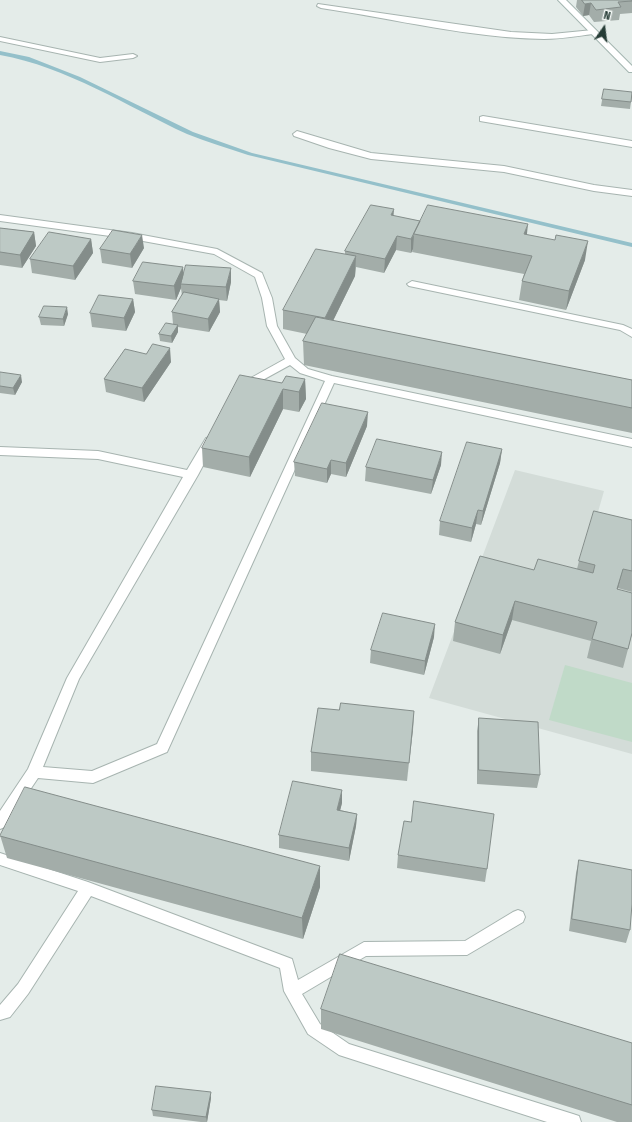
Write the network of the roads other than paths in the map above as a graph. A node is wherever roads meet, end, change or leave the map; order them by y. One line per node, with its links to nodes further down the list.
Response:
1 (562, 0): 3 (street)
2 (321, 6): 3 (street)
3 (592, 32): 6 (street)
4 (0, 39): 5 (street)
5 (133, 56)
6 (632, 70)
7 (483, 119): 9 (street)
8 (297, 134): 10 (street)
9 (632, 144)
10 (632, 193)
11 (0, 218): 14 (street)
12 (412, 284): 13 (street)
13 (632, 334)
14 (292, 360): 15 (street); 16 (street)
15 (331, 379): 18 (street); 21 (street)
16 (237, 393)
17 (216, 429): 20 (street)
18 (632, 443)
19 (0, 451): 20 (street)
20 (192, 475): 21 (street)
21 (34, 772): 22 (street)
22 (0, 823)
23 (0, 859): 24 (street)
24 (88, 888): 26 (street); 27 (street)
25 (518, 917): 26 (street)
26 (292, 991): 28 (street)
27 (0, 1013)
28 (573, 1122)

